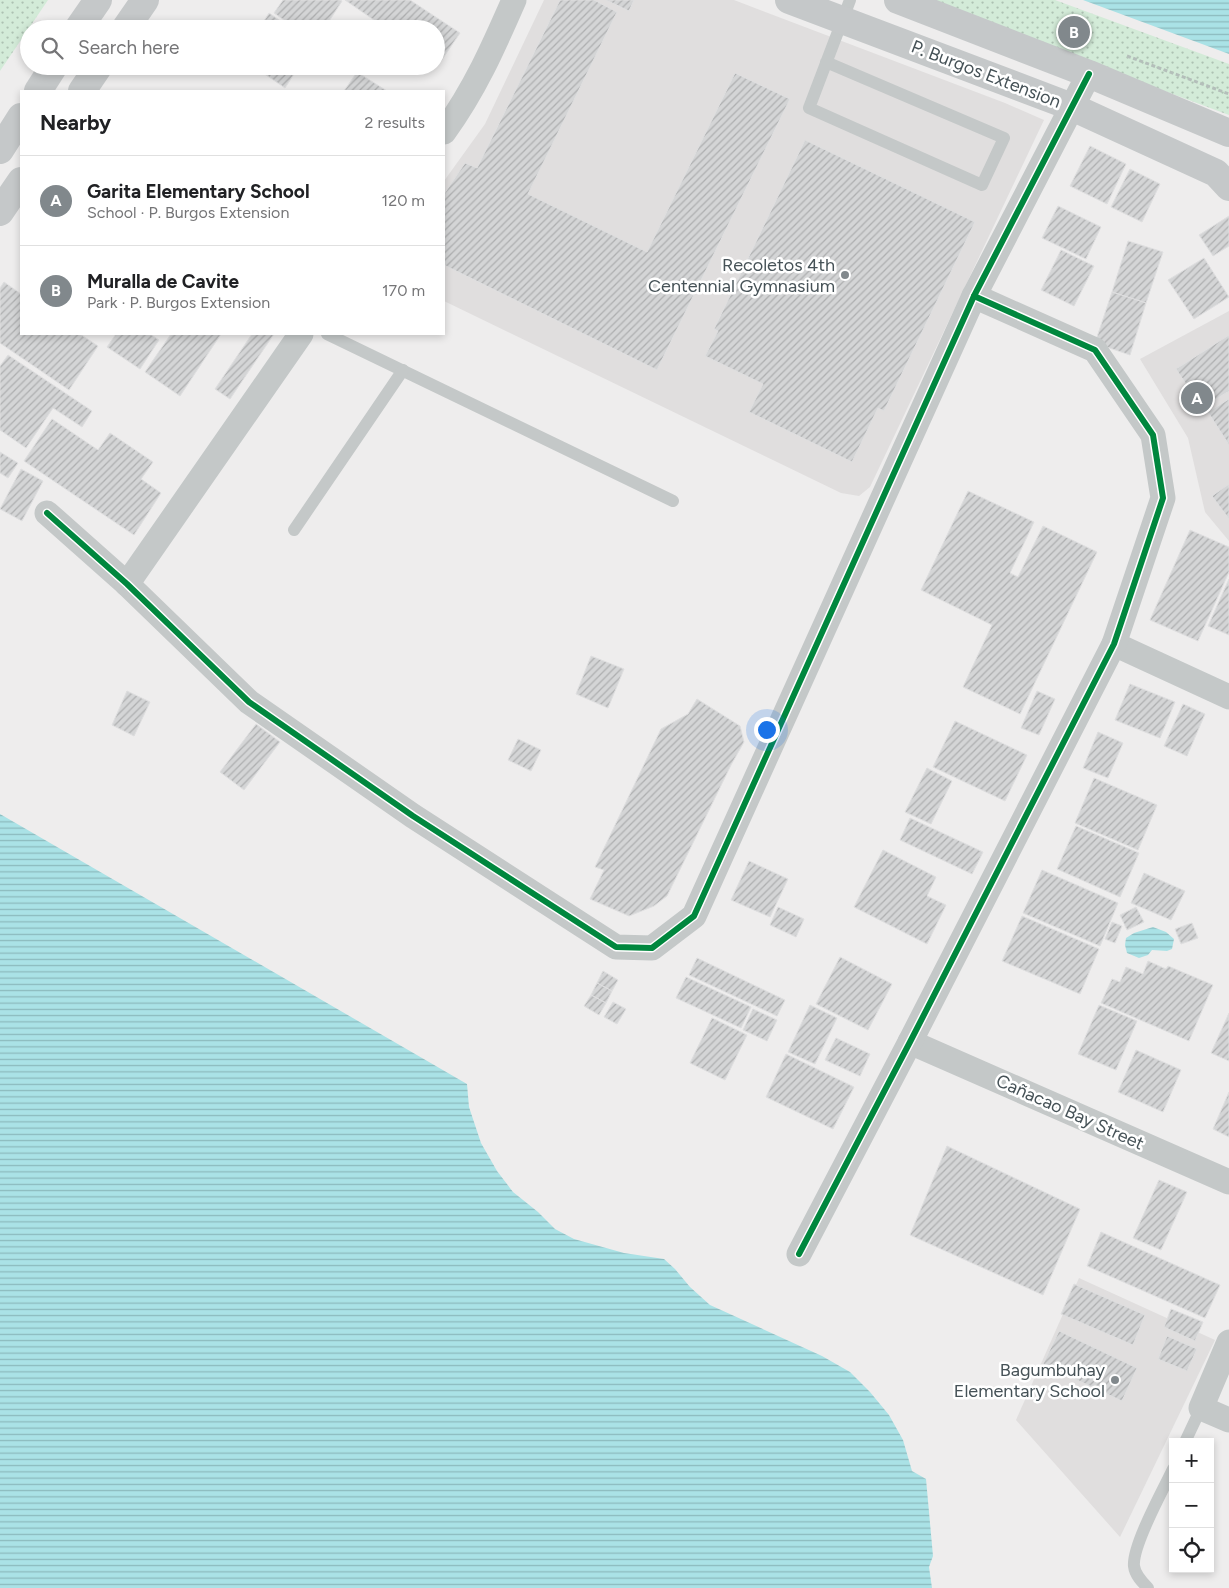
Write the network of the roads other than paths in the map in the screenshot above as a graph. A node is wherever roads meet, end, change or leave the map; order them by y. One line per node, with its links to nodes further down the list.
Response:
1 (98, 0): 7 (main road)
2 (145, 0): 8 (main road)
3 (514, 0): 17 (street)
4 (789, 0): 6 (main road, P. Burgos Extension)
5 (898, 0): 10 (main road, P. Burgos Extension)
6 (846, 10): 9 (lane); 15 (main road, P. Burgos Extension)
7 (84, 20)
8 (131, 20)
9 (826, 62): 9 (lane)
10 (1088, 74): 15 (street); 18 (main road, P. Burgos Extension)
11 (48, 75): 13 (main road)
12 (94, 75): 14 (main road)
13 (39, 90)
14 (83, 90)
15 (1072, 107): 21 (main road, P. Burgos Extension); 23 (street)
16 (20, 119): 19 (main road)
17 (445, 130)
18 (1229, 134)
19 (0, 150)
20 (20, 182): 22 (main road)
21 (1229, 187)
22 (0, 212)
23 (974, 296): 30 (street); 31 (street)
24 (300, 335): 30 (street)
25 (329, 335): 26 (lane)
26 (403, 370): 27 (lane); 29 (lane)
27 (673, 501)
28 (47, 512): 30 (street)
29 (294, 530)
30 (127, 584)
31 (1114, 644): 32 (street); 33 (street)
32 (1229, 697)
33 (910, 1042): 34 (street, Cañacao Bay Street); 35 (street)
34 (1229, 1182)
35 (799, 1254)
36 (1229, 1342): 37 (street)
37 (1201, 1408): 38 (street); 39 (lane)
38 (1229, 1420)
39 (1187, 1438)
40 (1169, 1478): 41 (lane)
41 (1148, 1588)

